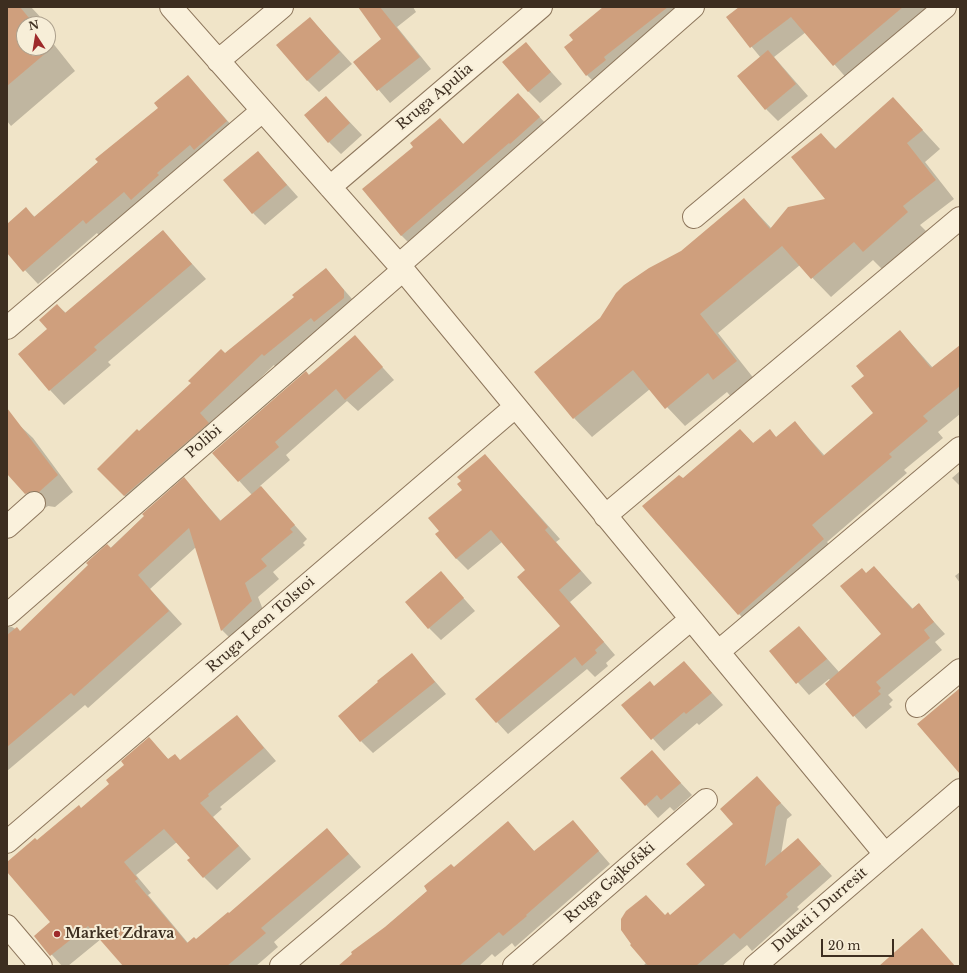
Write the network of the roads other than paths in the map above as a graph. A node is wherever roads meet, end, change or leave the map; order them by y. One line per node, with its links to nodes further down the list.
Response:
1 (171, 7): 6 (street)
2 (282, 7): 6 (street)
3 (541, 7): 8 (street, Rruga Apulia)
4 (693, 7): 11 (street, Polibi)
5 (945, 7): 9 (street)
6 (218, 61): 7 (street)
7 (262, 111): 8 (street); 12 (street)
8 (330, 187): 11 (street)
9 (694, 217)
10 (960, 218): 16 (street)
11 (401, 268): 13 (street); 18 (street, Polibi)
12 (7, 328)
13 (515, 407): 16 (street); 25 (street, Rruga Leon Tolstoi)
14 (960, 448): 20 (street)
15 (34, 503): 17 (street)
16 (605, 516): 19 (street)
17 (7, 527)
18 (7, 615)
19 (691, 619): 20 (street); 29 (street)
20 (718, 652): 26 (street)
21 (960, 670): 22 (street)
22 (917, 706)
23 (960, 790): 26 (street, Dukati i Durresit)
24 (706, 800): 30 (street, Rruga Gajkofski)
25 (7, 842)
26 (885, 854): 31 (street, Dukati i Durresit)
27 (7, 926): 28 (street)
28 (41, 966)
29 (281, 966)
30 (514, 966)
31 (754, 966)

